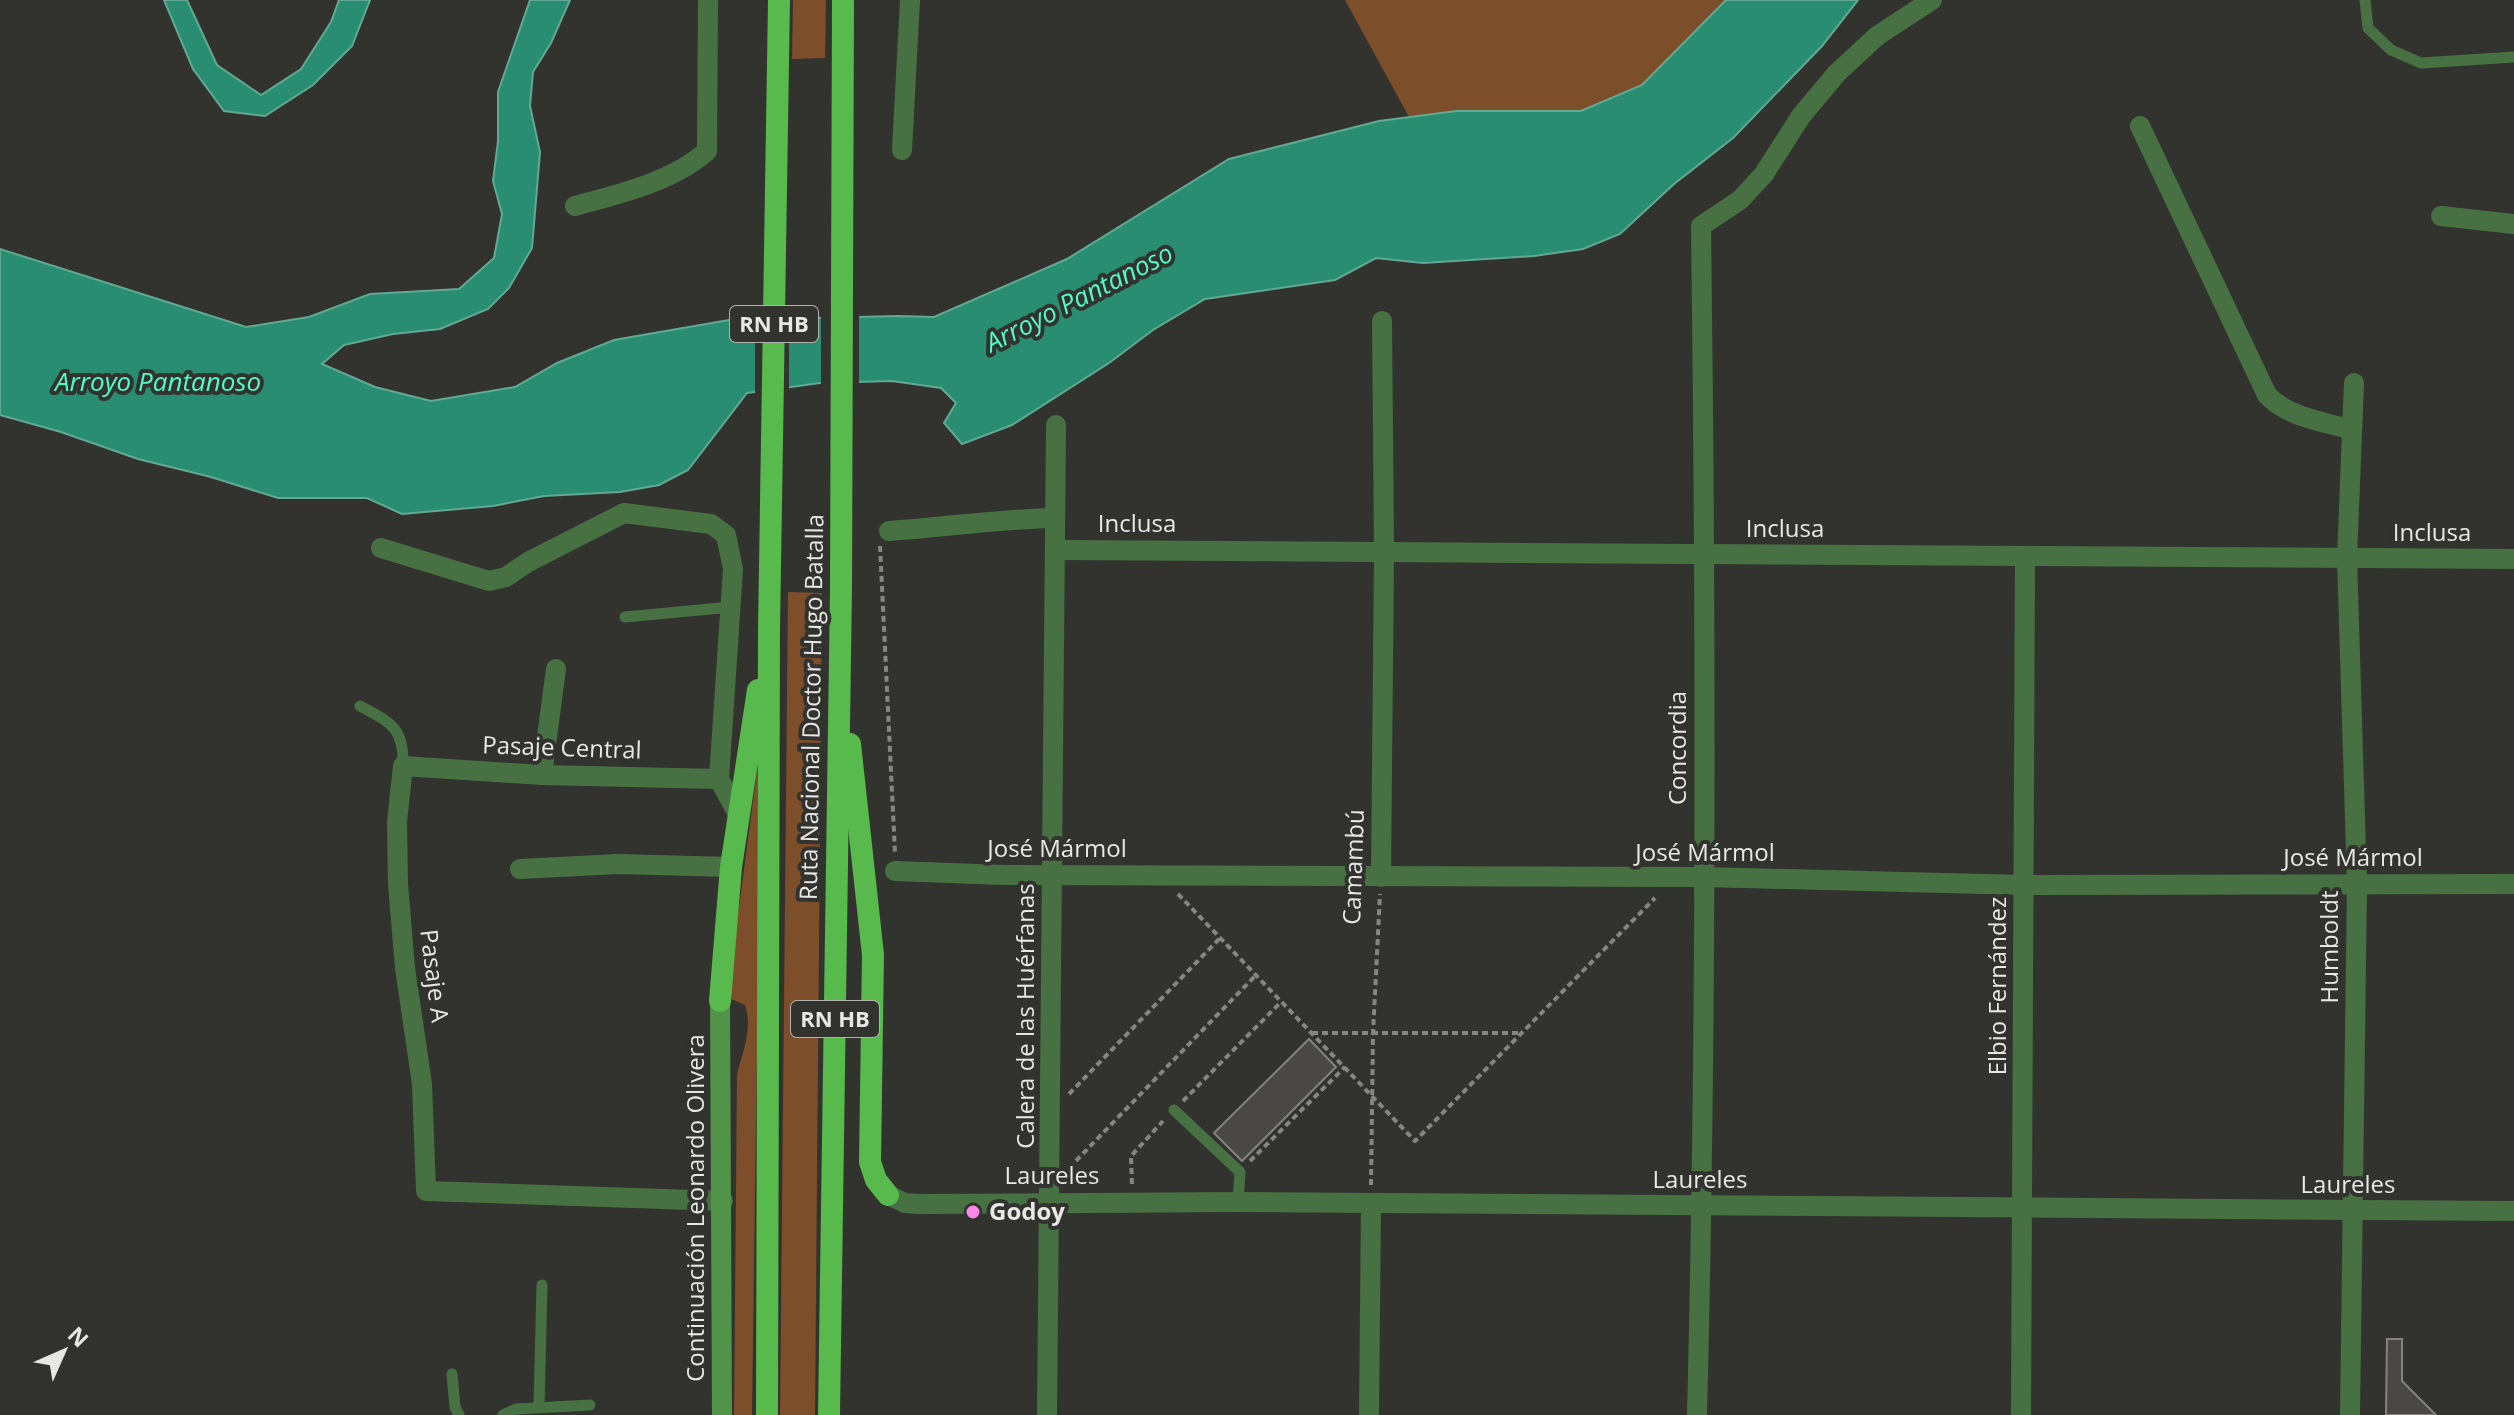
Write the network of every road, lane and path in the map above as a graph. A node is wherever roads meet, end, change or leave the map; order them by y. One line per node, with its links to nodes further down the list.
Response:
1 (708, 0): 10 (street)
2 (779, 0): 29 (highway, Ruta Nacional Doctor Hugo Batalla / RN HB)
3 (843, 0): 28 (highway, Ruta Nacional Doctor Hugo Batalla / RN HB)
4 (910, 0): 9 (street)
5 (1932, 0): 22 (street, Concordia)
6 (2365, 0): 7 (lane)
7 (2514, 57)
8 (2140, 126): 16 (street)
9 (902, 150)
10 (575, 206)
11 (2441, 216): 12 (street)
12 (2514, 224)
13 (1382, 321): 21 (street, Camambú)
14 (2354, 383): 16 (street, Humboldt)
15 (1056, 425): 17 (street, Calera de las Huérfanas)
16 (2352, 430): 24 (street, Humboldt)
17 (1055, 518): 18 (street); 20 (street, Calera de las Huérfanas)
18 (889, 531): 38 (path)
19 (381, 548): 26 (street)
20 (1055, 550): 21 (street, Inclusa); 39 (street, Calera de las Huérfanas)
21 (1384, 552): 22 (street, Inclusa); 41 (street, Camambú)
22 (1705, 554): 23 (street, Inclusa); 42 (street, Concordia)
23 (2025, 556): 24 (street, Inclusa); 46 (street, Elbio Fernández)
24 (2347, 558): 25 (street, Inclusa); 44 (street, Humboldt)
25 (2514, 559)
26 (731, 607): 27 (lane); 34 (street)
27 (625, 617)
28 (840, 623): 60 (highway); 77 (highway, Ruta Nacional Doctor Hugo Batalla / RN HB)
29 (769, 629): 35 (highway); 76 (highway, Ruta Nacional Doctor Hugo Batalla / RN HB)
30 (556, 669): 33 (street)
31 (360, 706): 32 (lane)
32 (403, 766): 33 (street, Pasaje Central); 61 (street, Pasaje A)
33 (542, 775): 34 (street, Pasaje Central)
34 (719, 779): 35 (street)
35 (739, 816): 36 (highway)
36 (731, 867): 37 (street); 49 (highway)
37 (520, 869)
38 (895, 871): 39 (street, José Mármol)
39 (1053, 875): 40 (street, José Mármol); 57 (street, Calera de las Huérfanas)
40 (1159, 875): 41 (street, José Mármol); 47 (path)
41 (1381, 877): 43 (street, José Mármol); 52 (path, Camambú)
42 (1704, 877): 43 (street, José Mármol); 46 (street, José Mármol); 65 (street, Concordia)
43 (1674, 878): 53 (path)
44 (2357, 884): 45 (street, José Mármol); 46 (street, José Mármol); 67 (street, Humboldt)
45 (2514, 884)
46 (2024, 885): 66 (street, Elbio Fernández)
47 (1220, 938): 48 (path); 57 (path)
48 (1256, 975): 50 (path); 59 (path)
49 (720, 1001): 61 (main road, Continuación Leonardo Olivera)
50 (1281, 1002): 51 (path); 56 (path)
51 (1312, 1033): 52 (path); 54 (path)
52 (1373, 1033): 53 (path); 55 (path, Camambú)
53 (1523, 1033): 55 (path)
54 (1345, 1067): 55 (path); 58 (path)
55 (1371, 1096): 64 (path, Camambú)
56 (1174, 1110): 58 (lane); 62 (path)
57 (1051, 1112): 59 (street, Calera de las Huérfanas)
58 (1240, 1172): 63 (lane)
59 (1050, 1194): 60 (street, Laureles); 62 (street, Laureles); 78 (street, Calera de las Huérfanas)
60 (888, 1195)
61 (723, 1201): 75 (main road, Continuación Leonardo Olivera)
62 (1133, 1202): 63 (street, Laureles)
63 (1238, 1202): 64 (street, Laureles)
64 (1371, 1204): 65 (street, Laureles); 79 (street)
65 (1702, 1206): 66 (street, Laureles); 80 (street, Concordia)
66 (2024, 1209): 67 (street, Laureles); 81 (street, Elbio Fernández)
67 (2355, 1211): 68 (street, Laureles); 82 (street, Humboldt)
68 (2514, 1211)
69 (542, 1285): 72 (lane)
70 (452, 1374): 73 (lane)
71 (590, 1405): 72 (lane)
72 (539, 1407): 74 (lane)
73 (459, 1415)
74 (503, 1415)
75 (722, 1415)
76 (767, 1415)
77 (829, 1415)
78 (1047, 1415)
79 (1369, 1415)
80 (1697, 1415)
81 (2021, 1415)
82 (2350, 1415)

